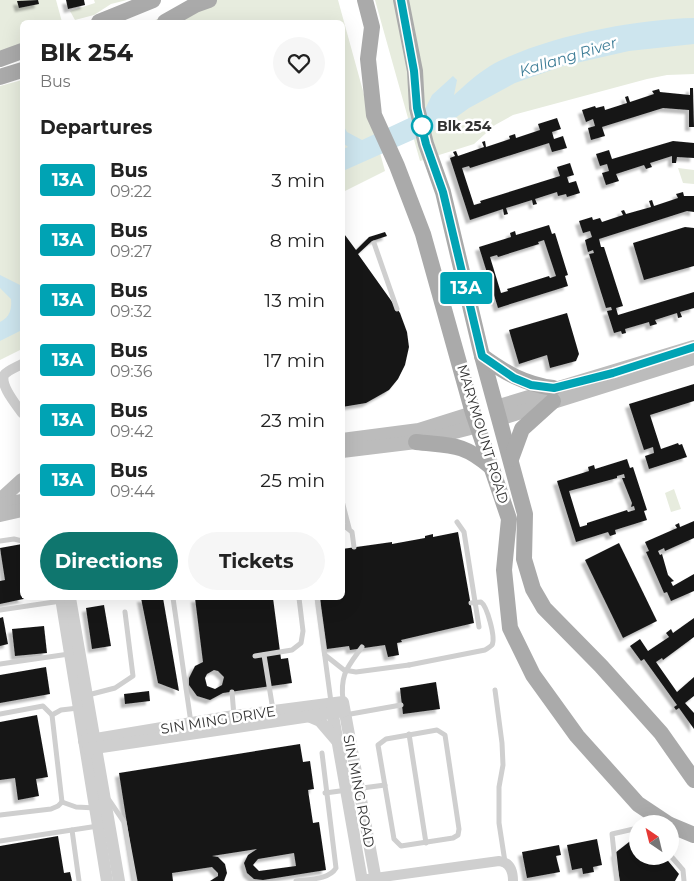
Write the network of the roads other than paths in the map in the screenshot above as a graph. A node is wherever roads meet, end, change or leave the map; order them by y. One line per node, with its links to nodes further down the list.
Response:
1 (153, 0): 6 (main road)
2 (209, 0): 7 (main road)
3 (357, 0): 8 (main road)
4 (365, 0): 8 (main road, MARYMOUNT ROAD)
5 (401, 0): 16 (main road, MARYMOUNT ROAD)
6 (104, 20)
7 (169, 20)
8 (372, 27): 22 (main road, MARYMOUNT ROAD)
9 (20, 52): 10 (main road)
10 (0, 58)
11 (20, 71): 12 (main road)
12 (0, 77)
13 (374, 243): 14 (lane)
14 (397, 309)
15 (694, 347): 19 (main road)
16 (482, 356): 19 (main road); 21 (main road, MARYMOUNT ROAD)
17 (694, 358): 19 (main road)
18 (20, 365): 20 (street)
19 (553, 394): 21 (main road); 26 (main road)
20 (20, 410)
21 (498, 413): 22 (main road); 26 (main road, MARYMOUNT ROAD)
22 (476, 419): 23 (main road); 24 (main road); 27 (main road, MARYMOUNT ROAD)
23 (345, 440)
24 (416, 442): 25 (main road); 27 (main road)
25 (345, 451)
26 (511, 459): 74 (main road, MARYMOUNT ROAD)
27 (491, 467): 82 (main road, MARYMOUNT ROAD)
28 (20, 482): 29 (main road)
29 (0, 500)
30 (20, 501): 32 (main road)
31 (20, 510): 32 (main road)
32 (0, 512): 34 (main road)
33 (345, 513): 37 (lane)
34 (20, 517)
35 (457, 522): 51 (lane)
36 (345, 526): 37 (lane)
37 (349, 528): 40 (lane)
38 (20, 540): 39 (lane)
39 (0, 541)
40 (354, 547)
41 (37, 600): 48 (lane)
42 (61, 600): 48 (lane)
43 (66, 600): 53 (street)
44 (173, 600): 69 (lane)
45 (299, 600): 54 (lane)
46 (316, 600): 55 (lane)
47 (471, 603): 58 (lane, bridge)
48 (38, 605): 49 (lane)
49 (0, 610)
50 (125, 612): 61 (lane)
51 (479, 627)
52 (362, 648): 58 (lane)
53 (74, 653): 57 (lane); 61 (street)
54 (264, 655): 56 (lane); 66 (lane)
55 (325, 655): 58 (lane); 63 (lane)
56 (255, 656)
57 (0, 664)
58 (344, 670): 63 (lane)
59 (495, 690): 90 (lane)
60 (232, 692): 68 (lane)
61 (82, 702): 65 (lane); 72 (street)
62 (401, 705): 63 (lane)
63 (339, 708): 66 (street, SIN MING DRIVE); 67 (street, SIN MING DRIVE); 71 (street, SIN MING ROAD); 76 (street, SIN MING ROAD)
64 (0, 714): 65 (lane)
65 (52, 715): 79 (lane)
66 (274, 715): 67 (street, SIN MING DRIVE); 68 (street, SIN MING DRIVE)
67 (306, 715): 71 (street)
68 (235, 721): 69 (street, SIN MING DRIVE)
69 (192, 729): 72 (street, SIN MING DRIVE)
70 (409, 734): 75 (lane); 89 (lane); 89 (lane)
71 (339, 744): 76 (street, SIN MING ROAD)
72 (89, 745): 77 (street); 80 (street)
73 (322, 753): 78 (lane)
74 (694, 780)
75 (385, 785): 76 (lane); 89 (lane)
76 (353, 790): 78 (lane); 92 (street, SIN MING ROAD); 93 (street, SIN MING ROAD)
77 (103, 792): 80 (street); 97 (lane)
78 (325, 793): 98 (lane)
79 (62, 802): 80 (lane); 81 (lane)
80 (101, 807): 83 (street)
81 (0, 815)
82 (655, 815)
83 (104, 825): 85 (lane); 95 (street); 96 (street)
84 (679, 829): 87 (main road, MARYMOUNT ROAD)
85 (72, 830): 88 (lane); 94 (lane)
86 (629, 830): 100 (lane)
87 (694, 836)
88 (0, 841)
89 (426, 843)
90 (505, 862): 92 (street); 99 (street)
91 (679, 865): 101 (lane)
92 (376, 879): 93 (street)
93 (362, 880)
94 (79, 881)
95 (108, 881)
96 (119, 881)
97 (135, 881)
98 (296, 881)
99 (513, 881)
100 (617, 881)
101 (684, 881)

